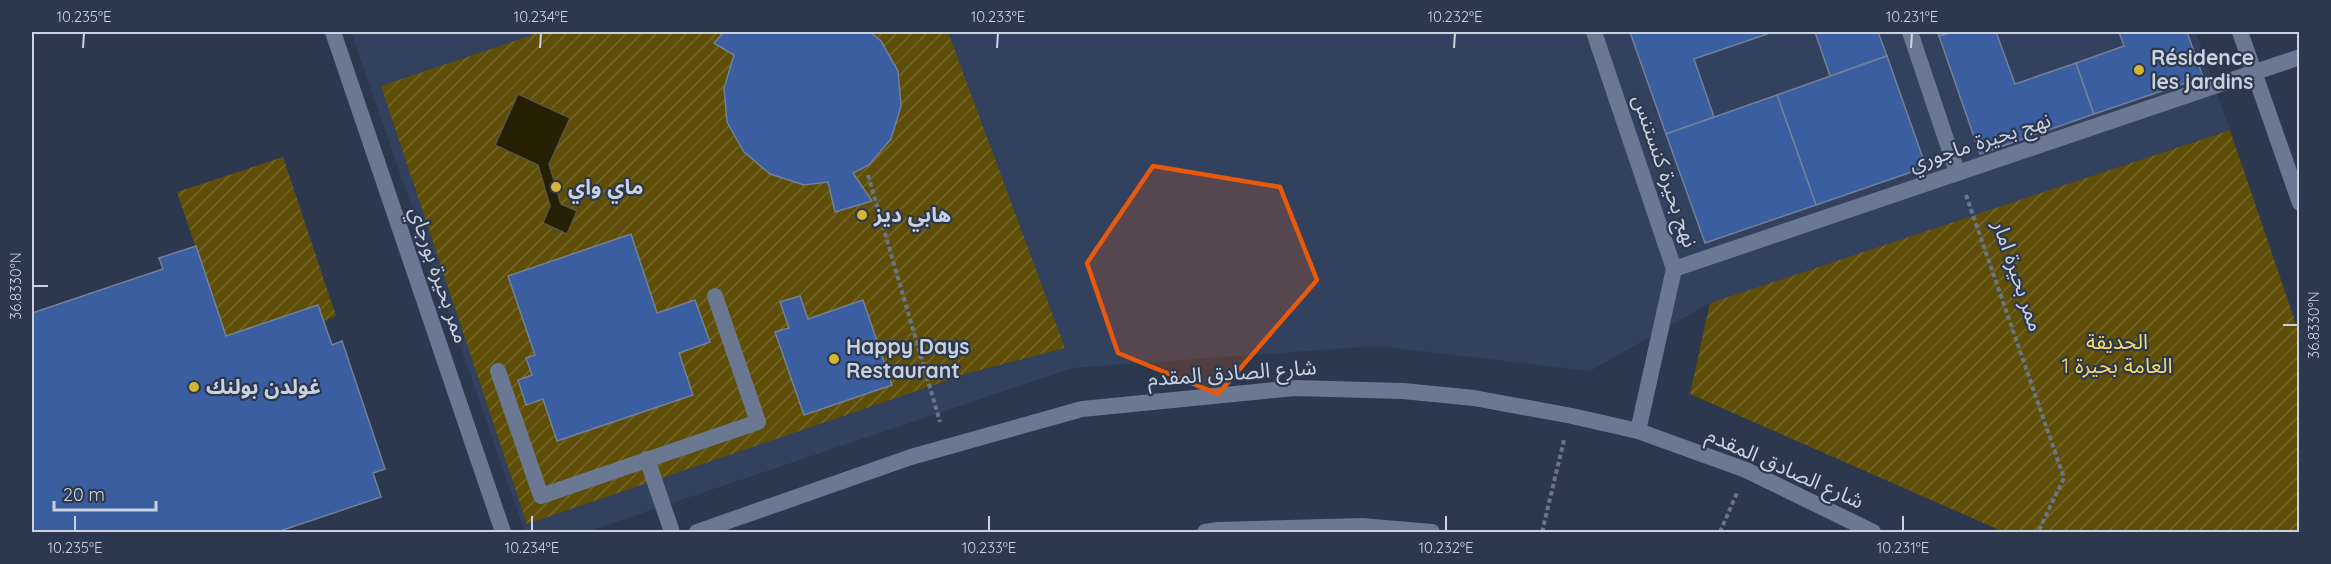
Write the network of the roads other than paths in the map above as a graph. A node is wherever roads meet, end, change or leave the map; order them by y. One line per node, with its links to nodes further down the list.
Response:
1 (333, 32): 14 (street, ممر بحيرة بورجاي)
2 (1594, 32): 9 (street, نهج بحيرة كنستنس)
3 (1910, 32): 7 (street)
4 (2240, 32): 6 (street)
5 (2300, 57): 6 (street, نهج بحيرة ماجوري)
6 (2254, 72): 7 (street, نهج بحيرة ماجوري); 8 (street)
7 (1957, 172): 9 (street, نهج بحيرة ماجوري)
8 (2300, 203)
9 (1674, 269): 12 (street, نهج بحيرة كنستنس)
10 (715, 296): 13 (street)
11 (498, 371): 13 (street)
12 (1638, 431): 16 (street, شارع الصادق المقدم); 19 (street, شارع الصادق المقدم)
13 (647, 459): 15 (street)
14 (503, 532)
15 (672, 532)
16 (697, 532)
17 (1205, 532): 18 (street)
18 (1432, 532)
19 (1873, 532)

